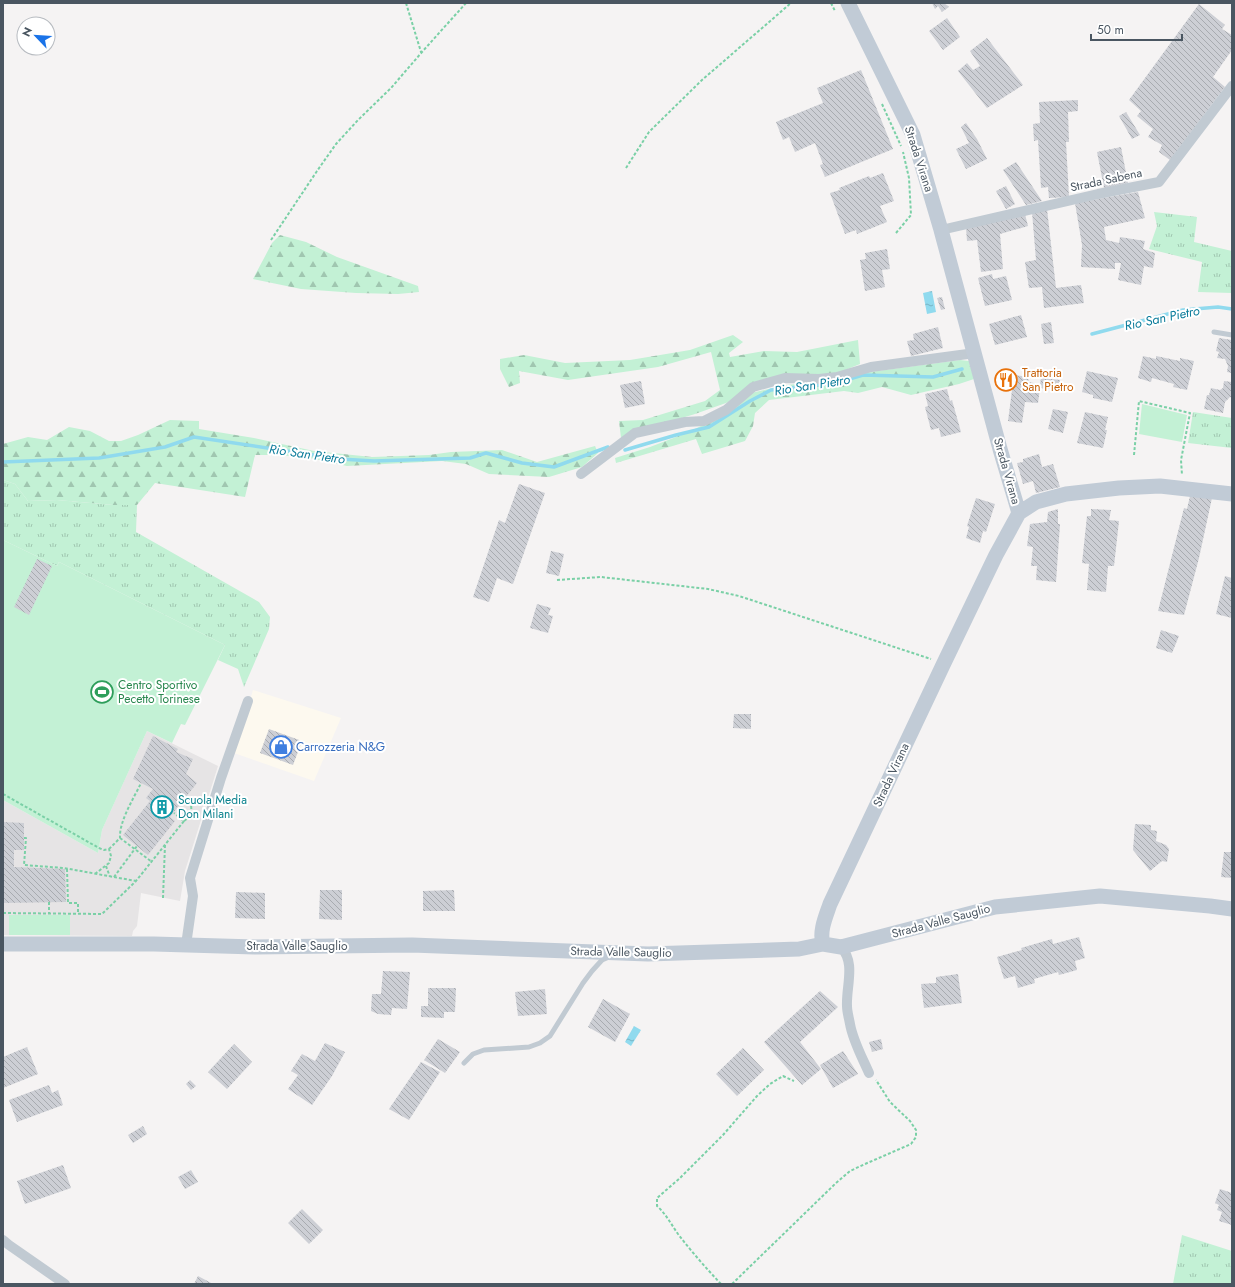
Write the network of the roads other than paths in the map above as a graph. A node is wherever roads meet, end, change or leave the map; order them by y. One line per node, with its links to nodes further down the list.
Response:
1 (848, 3): 3 (street, Strada Virana)
2 (1232, 86): 3 (street, Strada Sabena)
3 (941, 230): 6 (street, Strada Virana)
4 (1214, 332): 5 (lane)
5 (1232, 335)
6 (975, 353): 7 (street); 9 (street, Strada Virana)
7 (581, 474)
8 (1232, 494): 9 (street)
9 (1019, 513): 13 (street, Strada Virana)
10 (248, 701): 14 (street)
11 (1232, 909): 15 (street, Strada Valle Sauglio)
12 (3, 944): 14 (street, Strada Valle Sauglio)
13 (823, 944): 15 (street, Strada Valle Sauglio); 16 (street, Strada Valle Sauglio)
14 (186, 945): 16 (street, Strada Valle Sauglio)
15 (841, 947): 18 (street)
16 (617, 953): 17 (lane)
17 (464, 1063)
18 (869, 1073)
19 (3, 1240): 20 (street)
20 (65, 1284)

